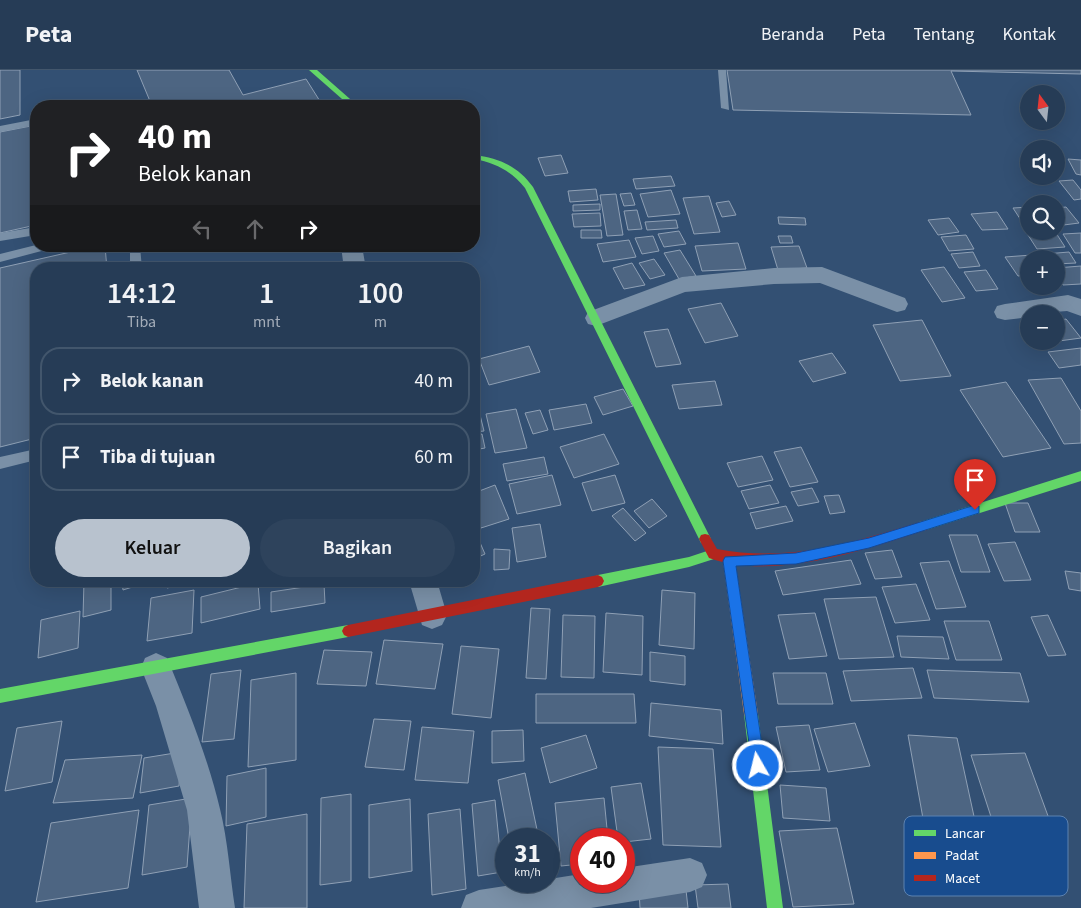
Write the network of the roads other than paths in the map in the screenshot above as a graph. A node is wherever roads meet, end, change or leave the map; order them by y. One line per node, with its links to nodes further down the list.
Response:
1 (313, 70): 3 (street)
2 (722, 70): 4 (lane)
3 (347, 100)
4 (726, 108)
5 (30, 123): 6 (lane)
6 (0, 129)
7 (480, 158): 15 (street)
8 (30, 232): 9 (lane)
9 (0, 237)
10 (30, 250): 11 (lane)
11 (0, 258)
12 (898, 304): 15 (street)
13 (1081, 308): 14 (street)
14 (1005, 312)
15 (596, 318): 19 (street)
16 (30, 456): 17 (lane)
17 (0, 464)
18 (1081, 476): 20 (street)
19 (713, 554): 20 (street); 22 (street)
20 (729, 561): 28 (street)
21 (425, 587): 22 (street)
22 (432, 615): 23 (street)
23 (156, 668): 24 (street); 26 (street)
24 (0, 696)
25 (690, 876): 27 (street)
26 (217, 908)
27 (479, 908)
28 (775, 908)

